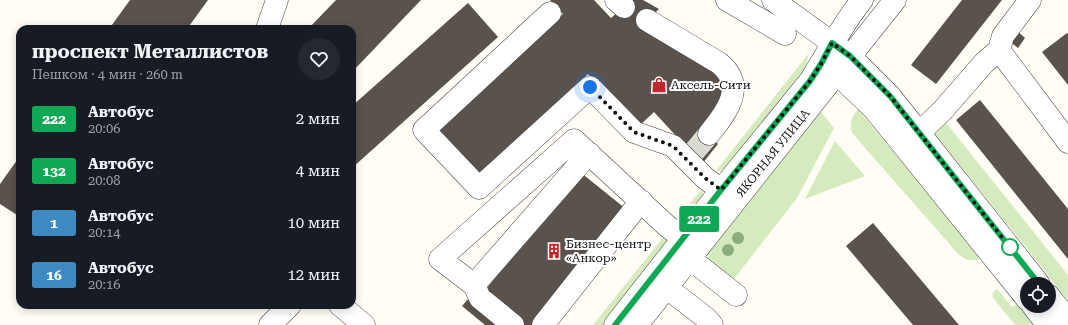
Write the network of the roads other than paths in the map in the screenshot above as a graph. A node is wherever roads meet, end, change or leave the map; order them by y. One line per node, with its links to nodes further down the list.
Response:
1 (277, 0): 9 (street)
2 (726, 0): 10 (street)
3 (862, 0): 11 (street, ЯКОРНАЯ УЛИЦА)
4 (895, 0): 13 (street, ЯКОРНАЯ УЛИЦА)
5 (1030, 0): 12 (street)
6 (780, 2): 11 (street)
7 (550, 13): 19 (street)
8 (647, 20): 16 (street)
9 (268, 25)
10 (785, 34)
11 (832, 43): 13 (street); 14 (street); 19 (street, ЯКОРНАЯ УЛИЦА)
12 (999, 50): 15 (street); 17 (street)
13 (850, 56): 14 (street, ЯКОРНАЯ УЛИЦА); 15 (street)
14 (837, 74): 21 (street, ЯКОРНАЯ УЛИЦА); 25 (street)
15 (919, 133): 22 (street)
16 (709, 134)
17 (1068, 142)
18 (589, 153): 20 (street); 24 (street); 24 (street)
19 (721, 190): 21 (street, ЯКОРНАЯ УЛИЦА)
20 (641, 201): 21 (street); 35 (street)
21 (687, 248): 23 (street, ЯКОРНАЯ УЛИЦА); 26 (street)
22 (1033, 277)
23 (659, 283): 36 (street, ЯКОРНАЯ УЛИЦА); 37 (street, ЯКОРНАЯ УЛИЦА); 38 (street)
24 (474, 286): 34 (street)
25 (1020, 290)
26 (736, 295)
27 (1056, 305): 31 (street)
28 (286, 309): 32 (street)
29 (345, 309): 33 (street)
30 (1039, 313): 39 (street)
31 (1068, 320)
32 (270, 325)
33 (364, 325)
34 (514, 325)
35 (543, 325)
36 (615, 325)
37 (637, 325)
38 (712, 325)
39 (1048, 325)

